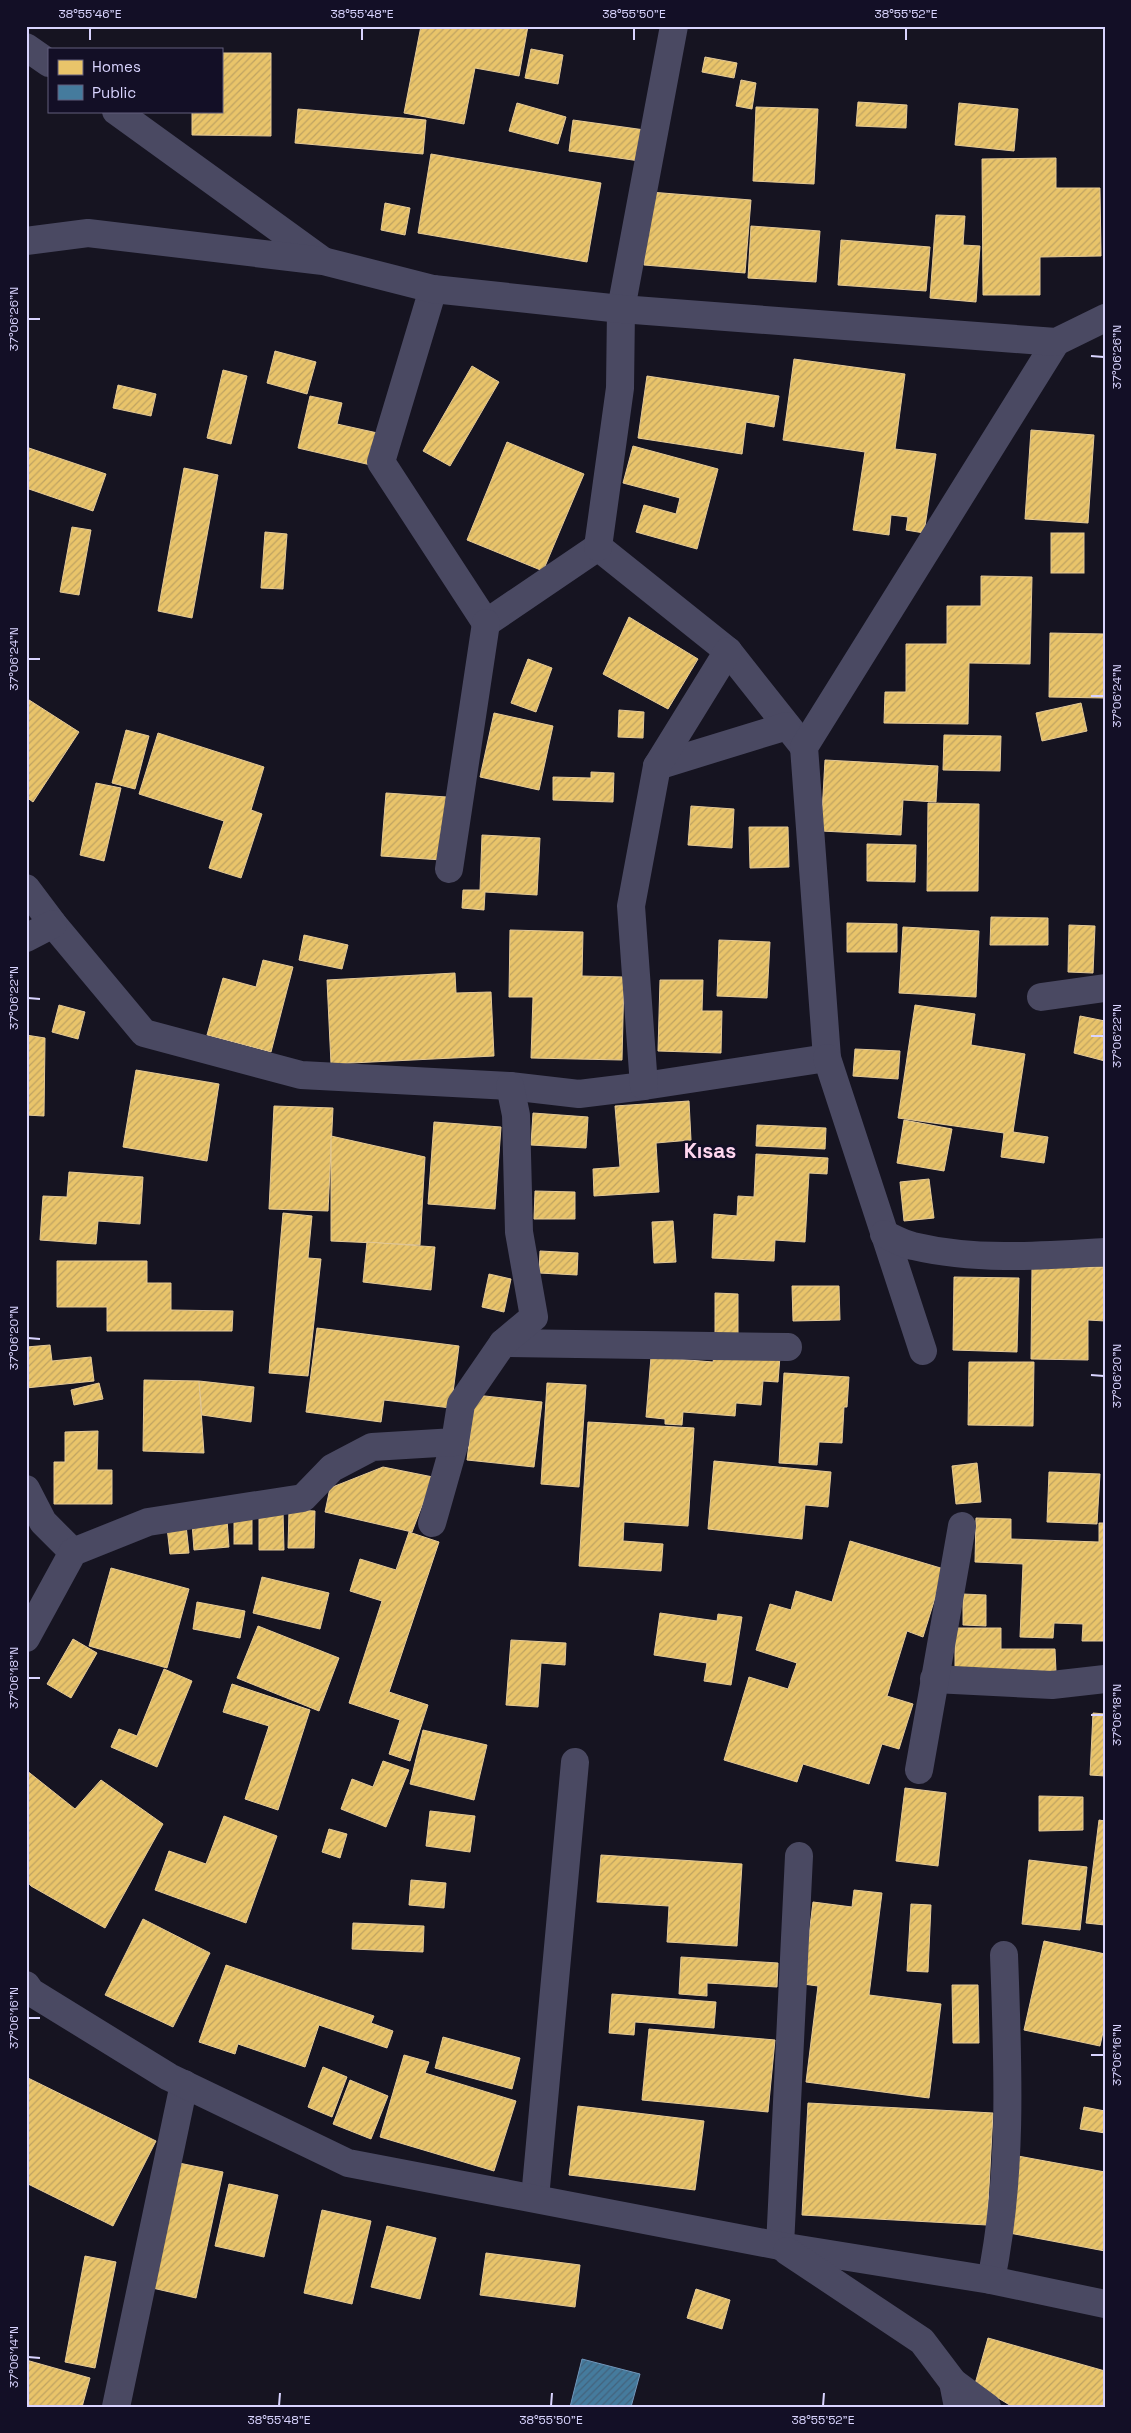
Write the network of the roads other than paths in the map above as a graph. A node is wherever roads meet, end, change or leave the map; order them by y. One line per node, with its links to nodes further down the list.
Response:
1 (674, 26): 8 (street)
2 (26, 47): 3 (street)
3 (48, 62)
4 (117, 112): 6 (street)
5 (26, 241): 6 (street)
6 (323, 261): 7 (street)
7 (433, 289): 8 (street); 12 (street)
8 (621, 309): 10 (street); 11 (street)
9 (1105, 318): 10 (street)
10 (1056, 342): 15 (street)
11 (598, 547): 12 (street); 13 (street)
12 (486, 623): 17 (street)
13 (728, 651): 14 (street); 16 (street)
14 (787, 726): 15 (street); 16 (street)
15 (804, 747): 23 (street)
16 (657, 766): 25 (street)
17 (449, 869)
18 (26, 888): 19 (street)
19 (53, 924): 20 (street); 24 (street)
20 (26, 938)
21 (1105, 988): 22 (street)
22 (1041, 997)
23 (827, 1058): 25 (street); 26 (street)
24 (510, 1086): 25 (street); 28 (street)
25 (644, 1086)
26 (884, 1234): 27 (street); 30 (street)
27 (1105, 1252)
28 (503, 1343): 29 (street); 31 (street)
29 (788, 1347)
30 (923, 1351)
31 (455, 1442): 33 (street); 35 (street)
32 (26, 1489): 35 (street)
33 (432, 1523)
34 (962, 1526): 37 (street)
35 (73, 1552): 36 (street)
36 (26, 1638)
37 (934, 1679): 38 (street); 40 (street)
38 (1105, 1679)
39 (575, 1762): 45 (street)
40 (919, 1770)
41 (799, 1856): 46 (street)
42 (1004, 1955): 47 (street)
43 (26, 1985): 44 (street)
44 (184, 2084): 45 (street); 50 (street)
45 (535, 2198): 46 (street)
46 (780, 2246): 47 (street); 49 (street)
47 (991, 2280): 48 (street)
48 (1105, 2304)
49 (956, 2394): 51 (street)
50 (116, 2407)
51 (988, 2407)

